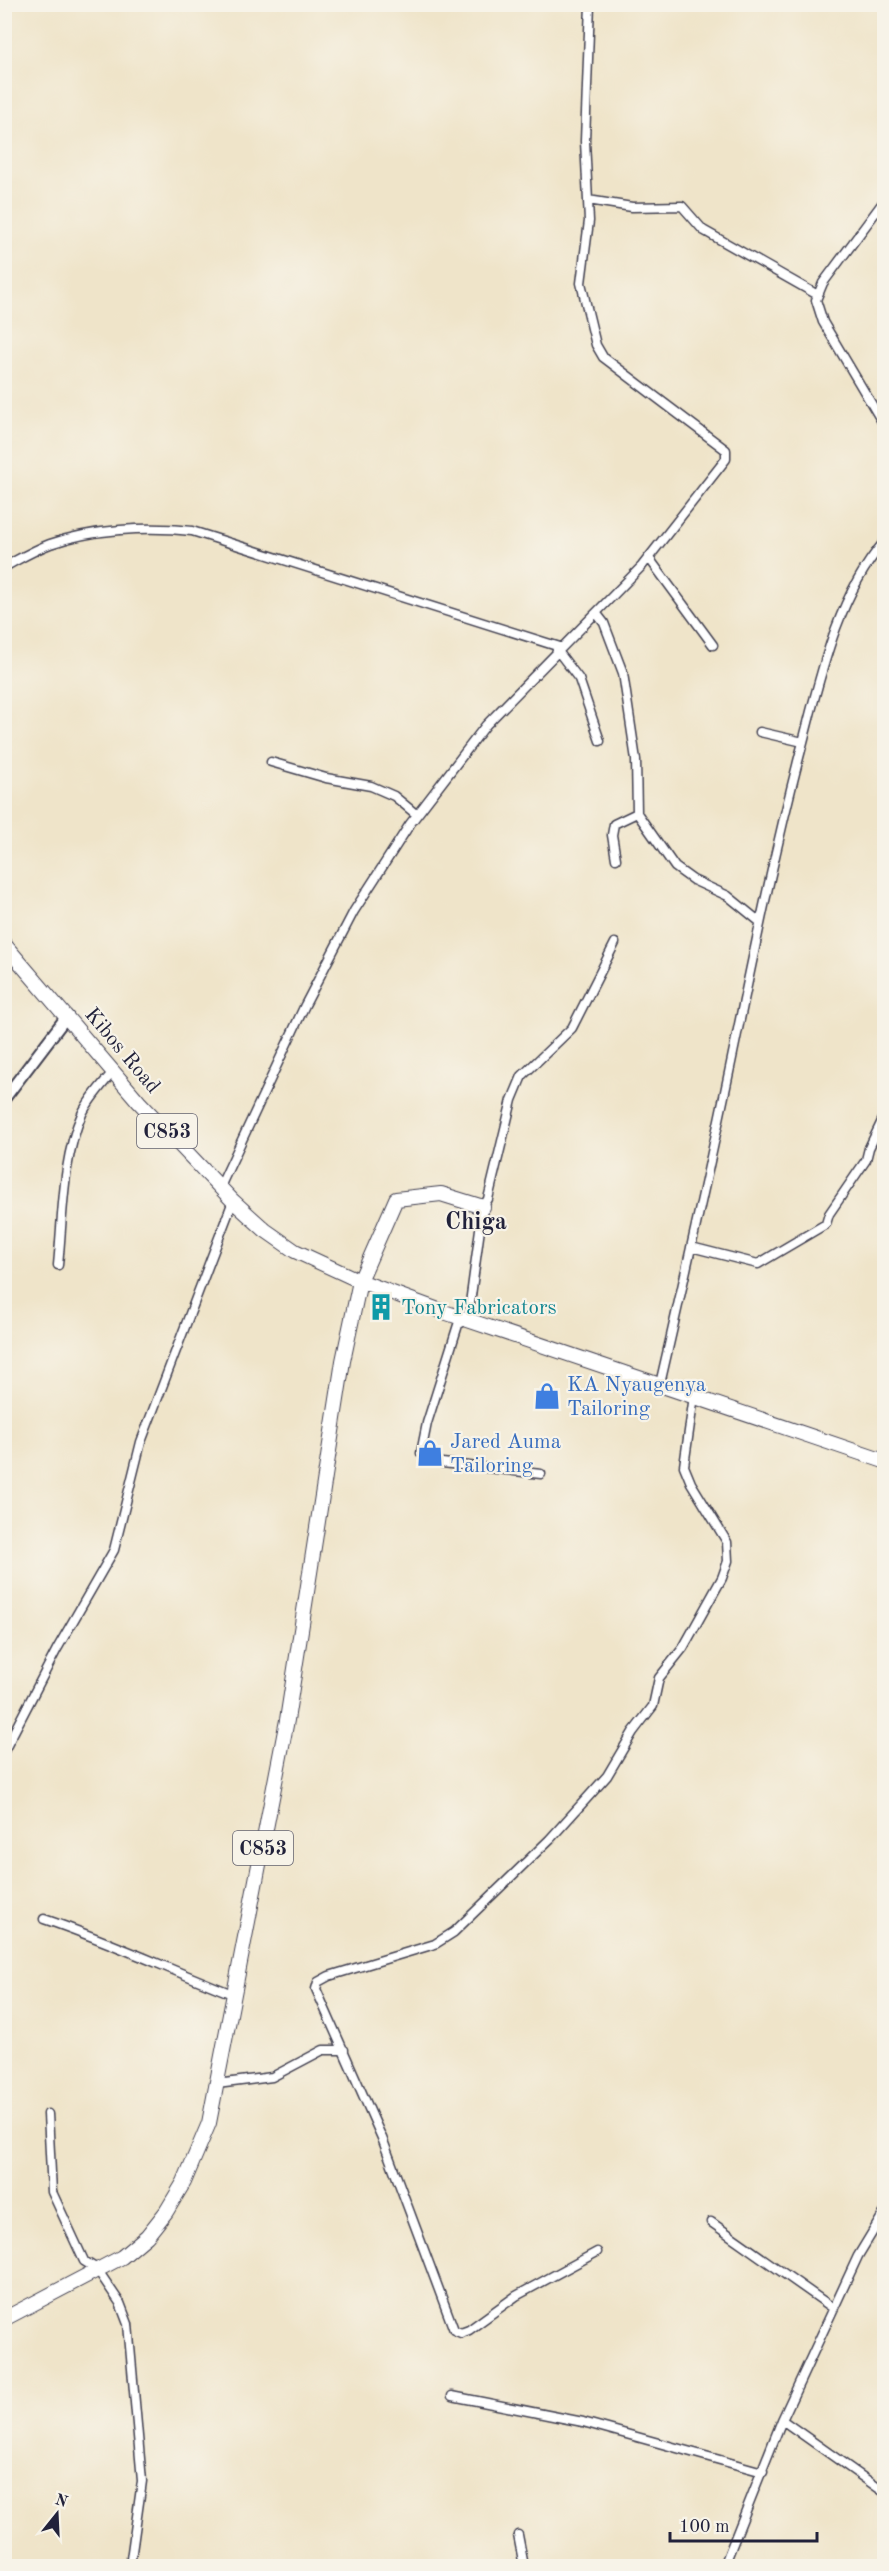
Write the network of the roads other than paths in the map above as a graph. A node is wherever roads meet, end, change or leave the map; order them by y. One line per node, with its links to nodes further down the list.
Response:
1 (590, 4): 2 (street)
2 (588, 200): 4 (street); 7 (street)
3 (885, 201): 4 (street)
4 (816, 294): 5 (street)
5 (885, 425)
6 (885, 542): 14 (street)
7 (649, 558): 9 (street); 10 (street)
8 (4, 567): 11 (street)
9 (597, 614): 11 (street); 16 (street)
10 (713, 645)
11 (559, 649): 13 (street); 17 (street)
12 (760, 732): 14 (street)
13 (600, 741)
14 (803, 742): 19 (street)
15 (271, 762): 17 (street)
16 (637, 813): 18 (street); 19 (street)
17 (417, 816): 26 (street)
18 (616, 859)
19 (760, 922): 29 (street)
20 (615, 943): 28 (street)
21 (4, 944): 22 (main road, Kibos Road / C853)
22 (67, 1016): 23 (main road, Kibos Road / C853); 24 (street)
23 (112, 1073): 26 (main road, Kibos Road / C853); 30 (street)
24 (4, 1099)
25 (885, 1117): 29 (street)
26 (220, 1187): 27 (main road, Kibos Road / C853)
27 (233, 1201): 31 (main road, Kibos Road / C853); 37 (street)
28 (483, 1207): 31 (main road); 32 (street)
29 (692, 1246): 33 (street)
30 (58, 1265)
31 (360, 1281): 32 (main road, Kibos Road); 39 (main road, C853)
32 (466, 1319): 33 (main road, Kibos Road); 36 (street)
33 (660, 1384): 34 (main road, Kibos Road)
34 (694, 1396): 35 (main road, Kibos Road); 40 (street)
35 (885, 1461)
36 (542, 1474)
37 (4, 1751)
38 (44, 1919): 39 (street)
39 (236, 1995): 41 (main road, C853)
40 (344, 2050): 41 (street); 45 (street)
41 (217, 2084): 46 (main road, C853)
42 (48, 2114): 46 (street)
43 (885, 2213): 47 (street)
44 (711, 2222): 47 (street)
45 (597, 2252)
46 (97, 2272): 48 (main road, C853); 54 (street)
47 (833, 2308): 50 (street)
48 (4, 2319)
49 (452, 2396): 51 (street)
50 (782, 2420): 51 (street); 52 (street)
51 (763, 2472): 56 (street)
52 (885, 2492)
53 (518, 2535): 55 (street)
54 (130, 2566)
55 (524, 2566)
56 (724, 2566)

